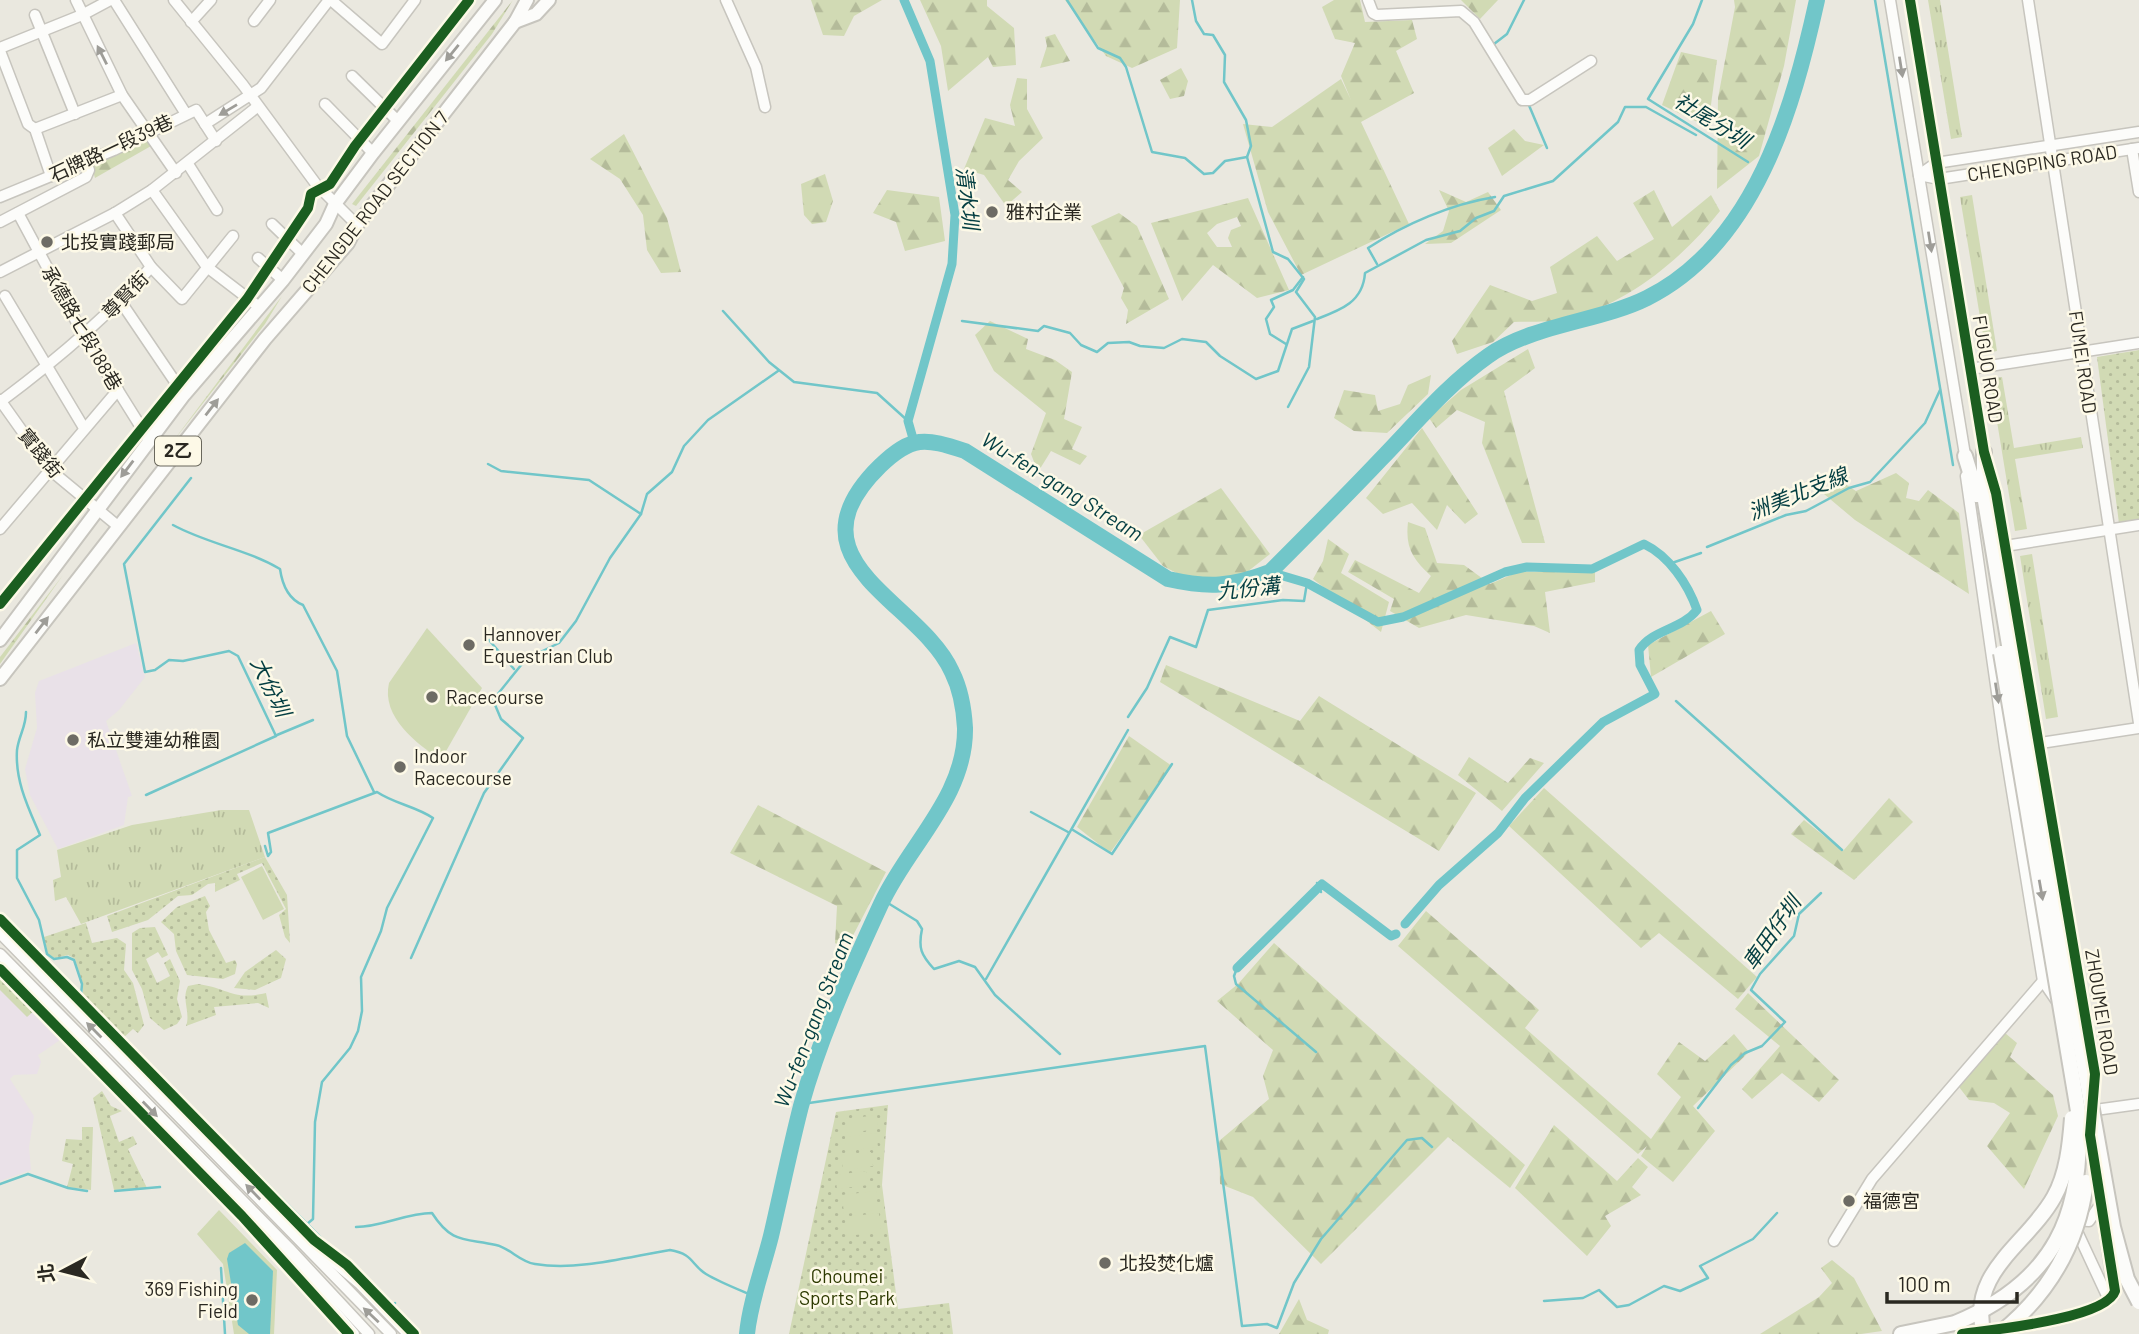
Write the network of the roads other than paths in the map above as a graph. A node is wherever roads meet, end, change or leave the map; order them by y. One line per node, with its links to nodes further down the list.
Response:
1 (76, 0): 17 (street)
2 (112, 0): 17 (street); 31 (street)
3 (174, 0): 19 (street)
4 (211, 0): 19 (street)
5 (270, 0): 18 (street)
6 (415, 0): 15 (street)
7 (495, 0): 32 (main road, CHENGDE ROAD SECTION 7 / 2乙, one-way to 32)
8 (527, 0): 20 (main road)
9 (549, 0): 20 (main road, 2乙)
10 (726, 0): 29 (street)
11 (1368, 0): 23 (street)
12 (1890, 0): 46 (street, FUGUO ROAD, one-way to 46)
13 (1910, 0): 43 (street, FUGUO ROAD)
14 (2028, 0): 38 (street, FUMEI ROAD)
15 (327, 1): 26 (street)
16 (35, 15): 21 (street)
17 (82, 15): 21 (street); 25 (street, one-way to 17)
18 (254, 21)
19 (191, 22): 26 (street)
20 (516, 22): 58 (main road, CHENGDE ROAD SECTION 7 / 2乙)
21 (42, 31): 22 (street); 30 (street)
22 (0, 50): 34 (street)
23 (1591, 61)
24 (352, 76): 32 (street)
25 (122, 95): 30 (street); 36 (street)
26 (251, 96): 28 (street); 33 (street, one-way to 33)
27 (325, 103): 40 (street)
28 (257, 107): 37 (street); 52 (street)
29 (765, 107)
30 (75, 114): 34 (street)
31 (186, 114): 33 (street, 石牌路一段39巷); 36 (street, 石牌路一段39巷)
32 (398, 121): 40 (main road, CHENGDE ROAD SECTION 7 / 2乙)
33 (205, 124): 37 (street)
34 (35, 129): 47 (street)
35 (2139, 132): 38 (street, CHENGPING ROAD)
36 (148, 133): 42 (street, 石牌路一段39巷); 45 (street)
37 (216, 141): 44 (street)
38 (2051, 146): 41 (street, FUMEI ROAD); 43 (street, CHENGPING ROAD)
39 (2136, 148): 41 (street, CHENGPING ROAD); 50 (street)
40 (373, 153): 52 (main road, CHENGDE ROAD SECTION 7 / 2乙)
41 (2053, 161): 48 (street, CHENGPING ROAD); 72 (street, FUMEI ROAD)
42 (86, 162): 47 (street, 石牌路一段39巷); 54 (street)
43 (1936, 163): 46 (street, CHENGPING ROAD); 48 (street, FUGUO ROAD)
44 (188, 164): 45 (street); 53 (street)
45 (176, 173): 49 (street)
46 (1919, 175): 48 (street, CHENGPING ROAD); 81 (street, FUGUO ROAD, one-way to 81)
47 (51, 176): 51 (street, 石牌路一段39巷)
48 (1939, 180): 74 (street, FUGUO ROAD)
49 (152, 190): 55 (street); 64 (street)
50 (2139, 192)
51 (0, 197)
52 (335, 204): 58 (street); 61 (main road, CHENGDE ROAD SECTION 7 / 2乙)
53 (217, 210)
54 (18, 213): 56 (street); 60 (street, 承德路七段188巷)
55 (115, 214): 60 (street); 63 (street)
56 (0, 222)
57 (272, 224): 61 (street)
58 (357, 225): 85 (main road, CHENGDE ROAD SECTION 7 / 2乙, one-way to 58)
59 (233, 236): 64 (street)
60 (39, 253): 65 (street); 70 (street, 承德路七段188巷)
61 (303, 254): 66 (main road, CHENGDE ROAD SECTION 7 / 2乙)
62 (258, 258): 66 (street)
63 (151, 267): 64 (street); 68 (street, 尊賢街)
64 (207, 267): 69 (street)
65 (0, 272)
66 (283, 280): 69 (main road, CHENGDE ROAD SECTION 7 / 2乙)
67 (5, 296): 73 (street)
68 (121, 302): 70 (street, 尊賢街); 76 (street)
69 (258, 306): 76 (main road, CHENGDE ROAD SECTION 7 / 2乙)
70 (84, 336): 73 (street, 尊賢街); 75 (street, 承德路七段188巷)
71 (2139, 343): 72 (street)
72 (2082, 352): 74 (street); 87 (street, FUMEI ROAD)
73 (47, 365): 77 (street, 尊賢街); 78 (street)
74 (1970, 369): 80 (street, FUGUO ROAD)
75 (118, 390): 78 (street); 79 (street, 承德路七段188巷)
76 (184, 394): 79 (main road, CHENGDE ROAD SECTION 7 / 2乙)
77 (0, 401): 82 (street, 實踐街)
78 (84, 428): 82 (street)
79 (149, 440): 83 (main road, CHENGDE ROAD SECTION 7 / 2乙, one-way to 83)
80 (1984, 452): 88 (street, FUGUO ROAD); 90 (highway)
81 (1965, 456): 90 (highway); 94 (street, FUGUO ROAD, one-way to 94)
82 (49, 469): 83 (street, 實踐街); 86 (street)
83 (96, 509): 85 (street, 實踐街); 89 (main road, CHENGDE ROAD SECTION 7 / 2乙)
84 (2139, 526): 87 (street)
85 (119, 527): 91 (main road, CHENGDE ROAD SECTION 7 / 2乙, one-way to 85)
86 (0, 528)
87 (2109, 530): 88 (street); 92 (street, FUMEI ROAD)
88 (2005, 546): 93 (street, FUGUO ROAD)
89 (0, 639)
90 (2006, 652): 98 (highway, bridge)
91 (0, 679)
92 (2139, 725): 93 (street)
93 (2039, 743): 94 (street); 100 (street, ZHOUMEI ROAD)
94 (2005, 748): 97 (street, ZHOUMEI ROAD)
95 (0, 933): 102 (street, one-way to 95)
96 (0, 954): 103 (street, one-way to 103)
97 (2043, 981): 101 (street, ZHOUMEI ROAD); 108 (street)
98 (2080, 1088): 110 (highway, bridge); 117 (highway, bridge); 119 (highway, bridge); 120 (highway, bridge)
99 (2139, 1104): 100 (street)
100 (2091, 1111): 101 (street); 104 (street, ZHOUMEI ROAD)
101 (2074, 1114): 106 (street, ZHOUMEI ROAD)
102 (207, 1145): 103 (street); 105 (street, one-way to 102)
103 (196, 1156): 107 (street)
104 (2101, 1203): 106 (street); 109 (street, ZHOUMEI ROAD)
105 (275, 1217): 115 (street, one-way to 105); 116 (street)
106 (2070, 1217): 109 (street, ZHOUMEI ROAD)
107 (264, 1225): 111 (street); 112 (street)
108 (1835, 1241)
109 (2109, 1300): 118 (street)
110 (2139, 1302)
111 (339, 1308): 113 (street); 114 (street)
112 (354, 1334)
113 (360, 1334)
114 (369, 1334)
115 (391, 1334)
116 (408, 1334)
117 (1901, 1334)
118 (1962, 1334)
119 (1984, 1334)
120 (1999, 1334)

